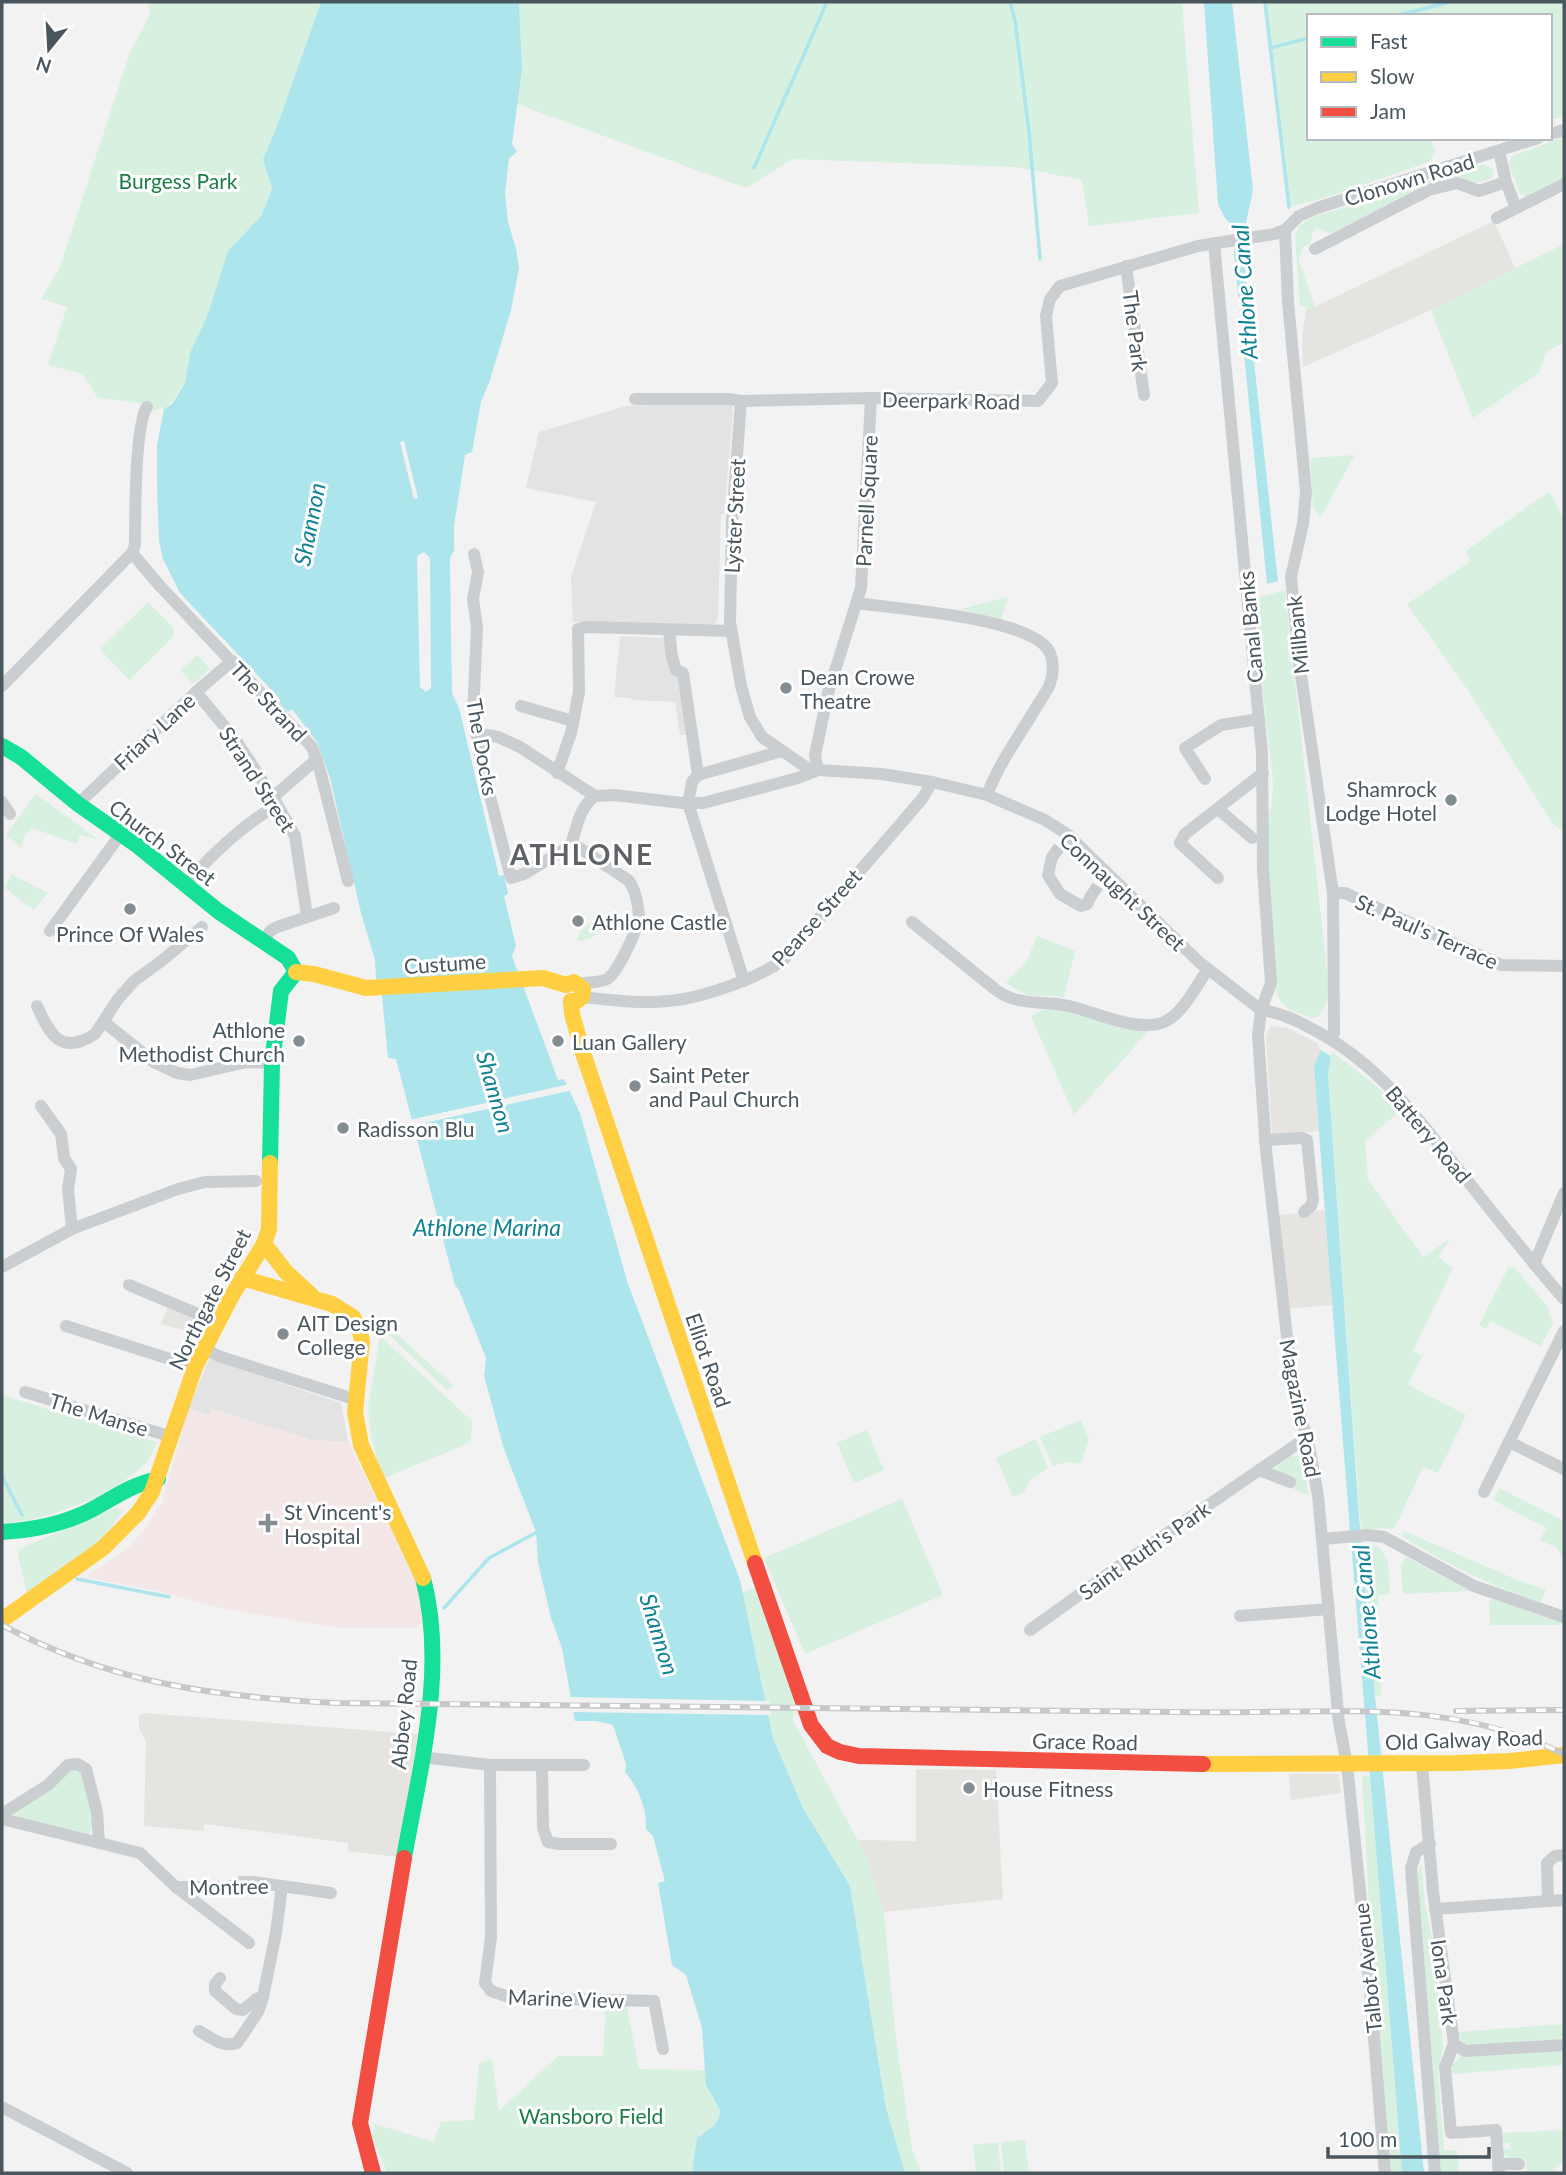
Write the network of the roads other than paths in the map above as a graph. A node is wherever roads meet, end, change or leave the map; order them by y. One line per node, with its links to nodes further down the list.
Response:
1 (1532, 140): 2 (street, Clonown Road)
2 (1499, 151): 3 (street); 7 (street, Clonown Road)
3 (1506, 182): 5 (street); 9 (street)
4 (1564, 184): 5 (street)
5 (1516, 208): 6 (street)
6 (1497, 218)
7 (1284, 230): 8 (street, Deerpark Road); 52 (street, Millbank)
8 (1219, 242): 10 (street, Deerpark Road); 25 (street, Canal Banks)
9 (1315, 249)
10 (1126, 266): 11 (street, The Park); 12 (street, Deerpark Road)
11 (1144, 395)
12 (871, 398): 14 (street, Deerpark Road); 18 (street, Parnell Square)
13 (635, 399): 14 (street, Deerpark Road)
14 (741, 401): 20 (street, Lyster Street)
15 (147, 407): 16 (street)
16 (132, 553): 21 (street, The Strand); 22 (street)
17 (474, 554): 27 (street, The Docks)
18 (857, 603): 31 (street, Parnell Square); 37 (street)
19 (669, 630): 20 (street); 26 (street); 34 (street)
20 (732, 631): 29 (street, Lyster Street)
21 (232, 661): 23 (street, Friary Lane); 30 (street, The Strand)
22 (2, 686)
23 (196, 692): 39 (street, Strand Street); 41 (street, Friary Lane)
24 (521, 706): 26 (street)
25 (1259, 719): 33 (street, Canal Banks); 35 (street)
26 (573, 721): 32 (street)
27 (476, 733): 32 (street); 47 (street, The Docks)
28 (2, 746): 41 (main road, Church Street)
29 (782, 751): 31 (street, Lyster Street); 34 (street)
30 (317, 759): 39 (street); 50 (street, The Strand)
31 (815, 771): 36 (street, Connaught Street); 42 (street)
32 (557, 773): 38 (street)
33 (1263, 773): 43 (street); 66 (street, Canal Banks)
34 (698, 775): 42 (street)
35 (1205, 779)
36 (932, 782): 37 (street, Connaught Street); 63 (street, Pearse Street)
37 (987, 795): 61 (street, Connaught Street)
38 (595, 796): 42 (street); 47 (street)
39 (275, 801): 51 (street); 55 (street, Strand Street)
40 (2, 802): 44 (street)
41 (78, 803): 45 (main road, Church Street)
42 (688, 803): 63 (street)
43 (1218, 809): 46 (street); 49 (street)
44 (10, 814)
45 (120, 835): 51 (main road, Church Street); 58 (street)
46 (1252, 838)
47 (572, 843): 64 (street)
48 (1052, 857): 53 (street)
49 (1218, 878)
50 (348, 881)
51 (185, 884): 59 (main road, Church Street)
52 (1333, 893): 60 (street, St. Paul's Terrace); 68 (street, Millbank)
53 (1091, 896)
54 (334, 908): 55 (street)
55 (307, 916): 59 (street)
56 (912, 922): 61 (street)
57 (202, 927): 67 (street)
58 (50, 931)
59 (264, 942): 62 (main road, Church Street)
60 (1564, 966)
61 (1208, 969): 66 (street, Connaught Street)
62 (296, 972): 64 (main road, Custume); 69 (main road, Northgate Street)
63 (744, 981): 64 (street, Pearse Street)
64 (574, 992): 105 (main road, Elliot Road)
65 (37, 1006): 67 (street)
66 (1261, 1010): 68 (street, Battery Road); 71 (street, Magazine Road)
67 (104, 1022): 69 (street)
68 (1329, 1038): 77 (street, Battery Road)
69 (272, 1063): 76 (main road, Northgate Street)
70 (41, 1106): 75 (street)
71 (1265, 1140): 74 (street); 91 (street, Magazine Road)
72 (256, 1181): 75 (street)
73 (1564, 1193): 77 (street)
74 (1304, 1212)
75 (72, 1229): 78 (street)
76 (264, 1244): 79 (main road, Northgate Street); 81 (main road, Abbey Road)
77 (1534, 1264): 82 (street, Battery Road)
78 (2, 1268)
79 (242, 1278): 81 (main road, Abbey Road); 83 (main road, Northgate Street)
80 (129, 1285): 83 (street)
81 (312, 1296): 89 (main road, Abbey Road)
82 (1564, 1299)
83 (217, 1322): 86 (main road, Northgate Street)
84 (66, 1326): 87 (street)
85 (1564, 1331): 92 (street)
86 (204, 1349): 87 (main road, Northgate Street); 89 (street)
87 (195, 1367): 90 (main road, Northgate Street)
88 (25, 1392): 90 (street, The Manse)
89 (354, 1399): 107 (main road, Abbey Road)
90 (172, 1437): 95 (main road, Northgate Street)
91 (1306, 1438): 94 (street, Saint Ruth's Park); 99 (street, Magazine Road)
92 (1509, 1442): 93 (street); 97 (street)
93 (1564, 1469)
94 (1259, 1470): 96 (street); 104 (street, Saint Ruth's Park)
95 (158, 1479): 98 (main road); 103 (main road, Northgate Street)
96 (1290, 1482)
97 (1484, 1492)
98 (2, 1532)
99 (1323, 1539): 100 (street, Magazine Road); 102 (street)
100 (1329, 1609): 101 (street); 109 (street, Magazine Road)
101 (1240, 1616)
102 (1564, 1617)
103 (2, 1620)
104 (1031, 1630)
105 (814, 1732): 109 (main road, Grace Road)
106 (1564, 1755): 108 (main road, Old Galway Road)
107 (421, 1757): 111 (street); 136 (main road, Abbey Road)
108 (1422, 1763): 110 (main road, Old Galway Road); 117 (street, Iona Park)
109 (1347, 1764): 110 (main road, Grace Road); 137 (street, Talbot Avenue)
110 (1365, 1764)
111 (490, 1765): 112 (street); 131 (street, Marine View)
112 (542, 1765): 113 (street); 116 (street)
113 (584, 1765)
114 (2, 1816): 115 (street, Montree); 115 (street)
115 (99, 1843): 120 (street, Montree)
116 (611, 1844)
117 (1430, 1844): 124 (street, Iona Park); 138 (street)
118 (1564, 1855): 123 (street)
119 (282, 1885): 120 (street, Montree); 121 (street, Montree); 127 (street, Montree)
120 (176, 1887): 125 (street, Montree)
121 (331, 1893)
122 (1564, 1900): 123 (street)
123 (1548, 1901): 124 (street)
124 (1435, 1909): 129 (street, Iona Park)
125 (249, 1943)
126 (220, 1978): 127 (street)
127 (263, 1997): 128 (street, Montree)
128 (200, 2031)
129 (1454, 2044): 130 (street, Iona Park); 134 (street)
130 (1564, 2045)
131 (663, 2049)
132 (2, 2107): 135 (street)
133 (1519, 2164): 134 (street)
134 (1499, 2169)
135 (127, 2173)
136 (373, 2173)
137 (1385, 2173)
138 (1435, 2173)

